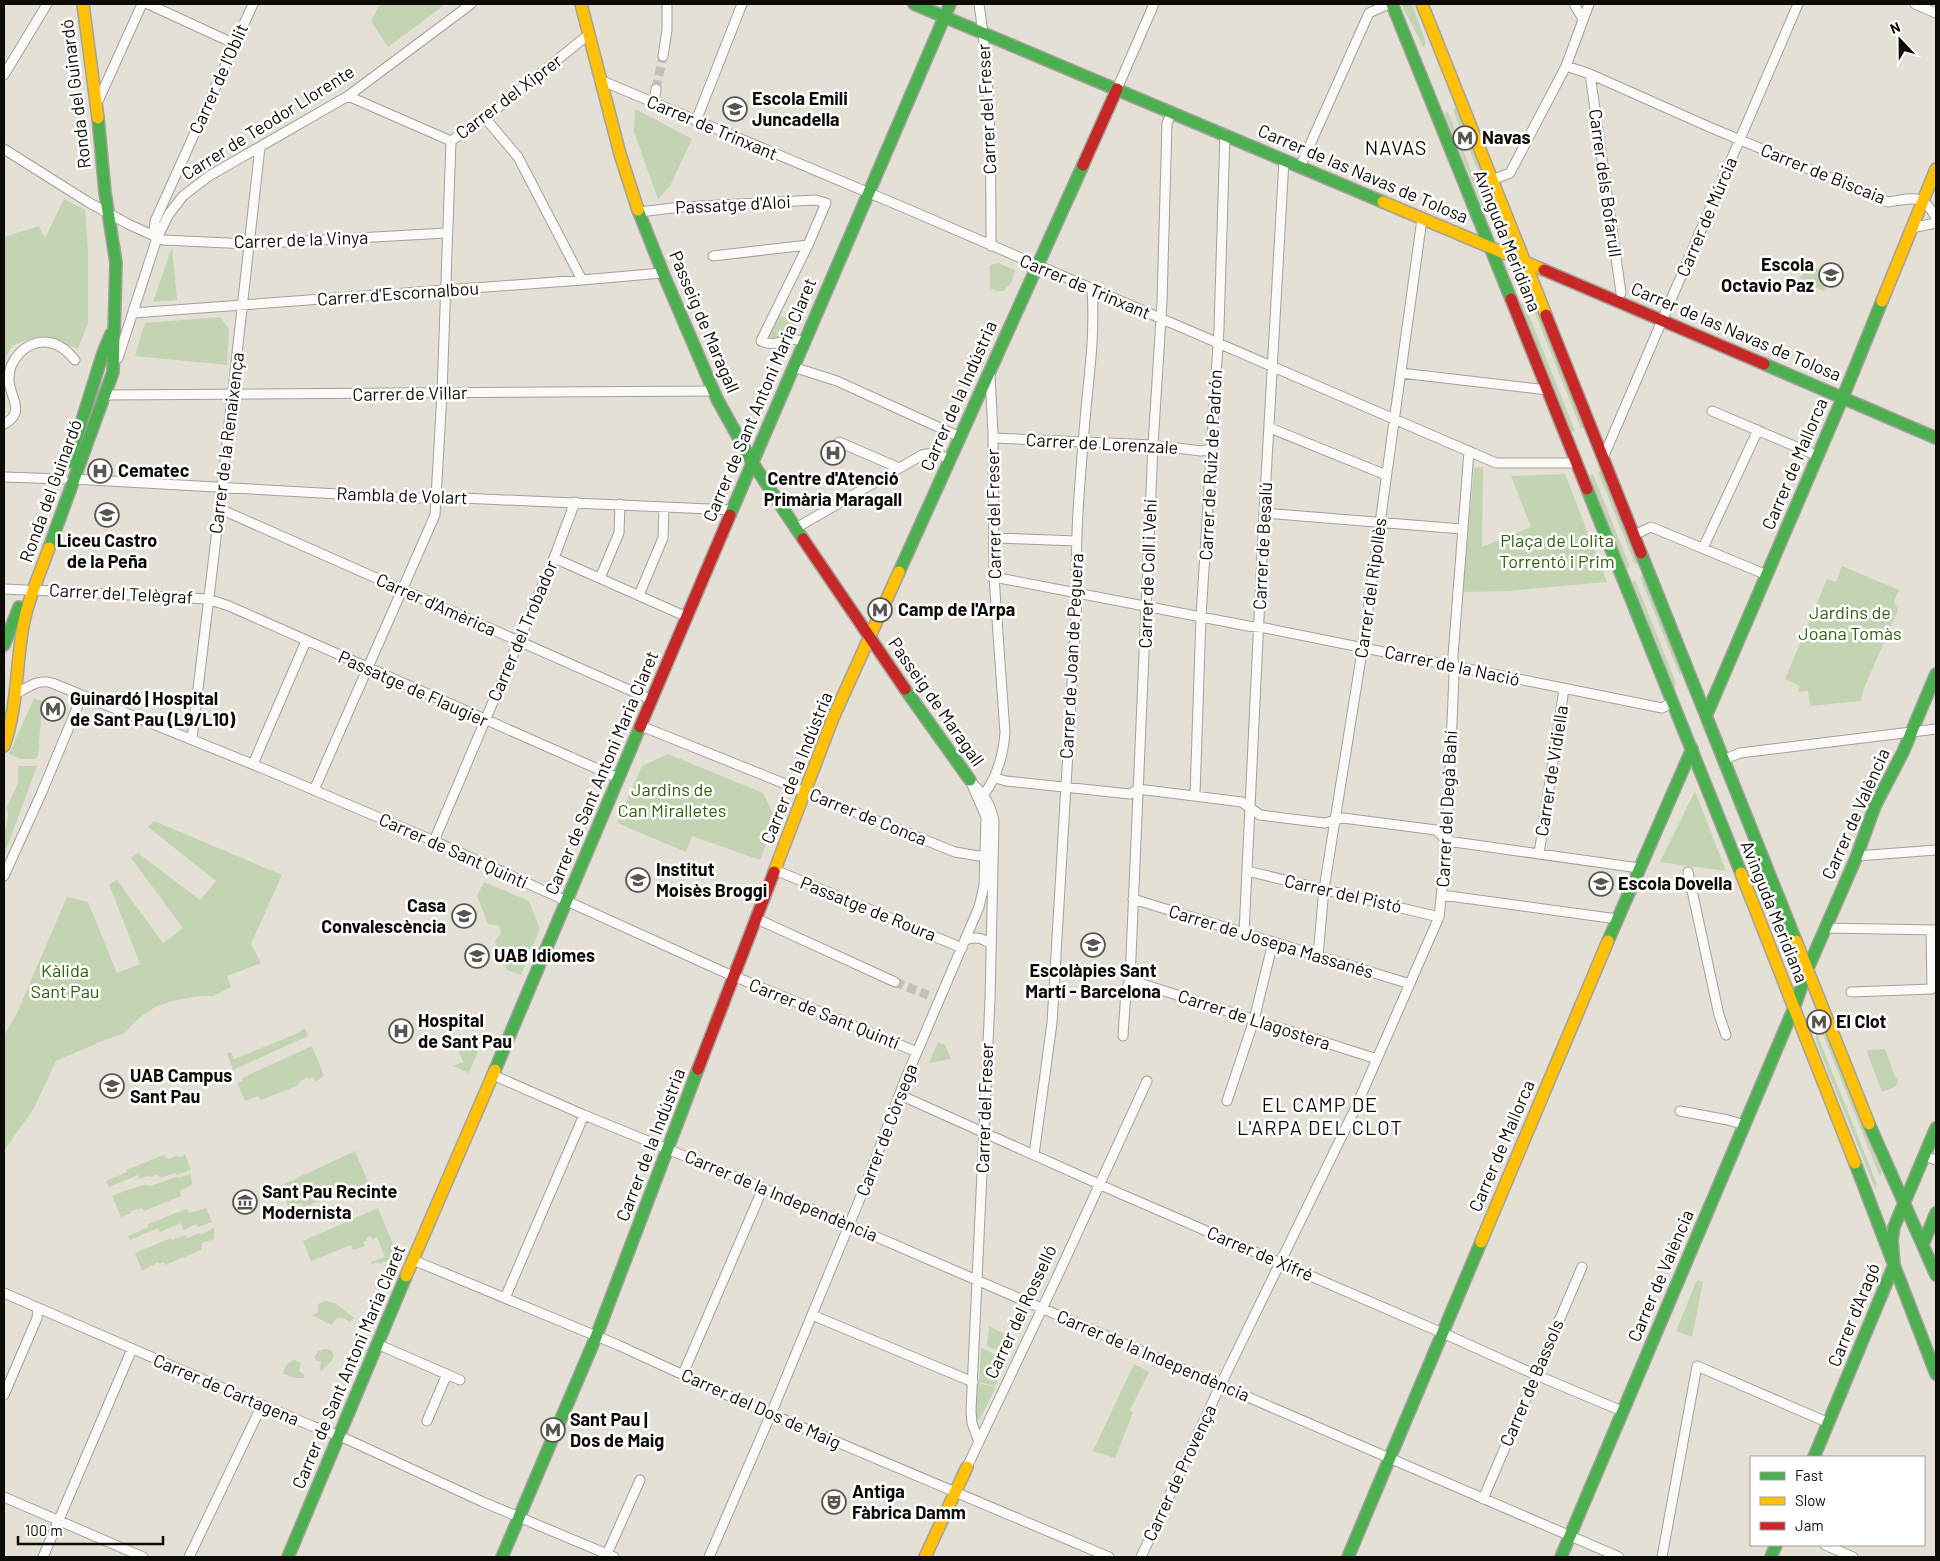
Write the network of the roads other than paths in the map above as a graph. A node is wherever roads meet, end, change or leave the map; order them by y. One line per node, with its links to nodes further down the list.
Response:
1 (46, 4): 29 (street)
2 (83, 4): 35 (main road, Ronda del Guinardó)
3 (142, 4): 35 (street)
4 (148, 4): 25 (street)
5 (253, 4): 25 (street, Carrer de l'Oblit)
6 (471, 4): 33 (street, Carrer de Teodor Llorente)
7 (581, 4): 24 (main road, Passeig de Maragall)
8 (666, 4): 26 (street)
9 (742, 4): 38 (street)
10 (914, 4): 21 (main road, Carrer de las Navas de Tolosa)
11 (950, 4): 21 (main road, Carrer de Sant Antoni Maria Claret)
12 (979, 4): 23 (street, Carrer del Freser)
13 (1154, 4): 32 (street, Carrer de la Indústria)
14 (1388, 4): 45 (street); 61 (main road, Avinguda Meridiana)
15 (1422, 4): 47 (main road, Avinguda Meridiana)
16 (1574, 4): 22 (street)
17 (1589, 4): 22 (street)
18 (1798, 4): 40 (street, Carrer de Múrcia)
19 (1915, 4): 20 (street)
20 (1936, 13)
21 (944, 16): 23 (main road, Carrer de las Navas de Tolosa); 48 (main road, Carrer de Sant Antoni Maria Claret)
22 (1583, 18): 27 (street)
23 (983, 32): 32 (main road, Carrer de las Navas de Tolosa); 60 (street, Carrer del Freser)
24 (588, 35): 30 (main road, Passeig de Maragall); 37 (street, Carrer del Xiprer)
25 (235, 44): 57 (street, Carrer de l'Oblit)
26 (663, 56)
27 (1566, 66): 28 (street, Carrer de Biscaia); 47 (street)
28 (1590, 74): 40 (street, Carrer de Biscaia); 69 (street, Carrer dels Bofarull)
29 (4, 75)
30 (600, 80): 34 (street, Carrer de Trinxant); 50 (main road, Passeig de Maragall)
31 (656, 89): 34 (street)
32 (1117, 89): 36 (main road, Carrer de las Navas de Tolosa); 64 (main road, Carrer de la Indústria)
33 (348, 96): 41 (street); 42 (street, Carrer de Teodor Llorente)
34 (654, 103): 38 (street, Carrer de Trinxant)
35 (97, 104): 51 (main road, Ronda del Guinardó)
36 (1172, 112): 39 (main road, Carrer de las Navas de Tolosa); 72 (street, Carrer de Coll i Vehí)
37 (485, 118): 41 (street, Carrer del Xiprer); 66 (street)
38 (696, 121): 48 (street, Carrer de Trinxant)
39 (1225, 134): 44 (main road, Carrer de las Navas de Tolosa); 76 (street, Carrer de Ruiz de Padrón)
40 (1740, 140): 49 (street, Carrer de Biscaia); 73 (street, Carrer de Múrcia)
41 (451, 141): 56 (street, Carrer del Xiprer)
42 (260, 147): 57 (street, Carrer de Teodor Llorente); 58 (street, Carrer de la Renaixença)
43 (4, 149): 51 (street)
44 (1284, 160): 45 (main road, Carrer de las Navas de Tolosa); 79 (street, Carrer de Besalú)
45 (1300, 167): 53 (main road, Carrer de las Navas de Tolosa)
46 (1936, 169): 49 (main road, Carrer de Mallorca)
47 (1492, 180): 63 (main road, Avinguda Meridiana)
48 (868, 193): 60 (street, Carrer de Trinxant); 75 (main road, Carrer de Sant Antoni Maria Claret)
49 (1922, 201): 52 (street); 55 (main road, Carrer de Mallorca)
50 (640, 212): 59 (street, Passatge d'Aloi); 65 (main road, Passeig de Maragall)
51 (109, 214): 57 (street); 74 (main road, Ronda del Guinardó)
52 (1936, 218)
53 (1422, 219): 61 (main road, Carrer de las Navas de Tolosa); 82 (street, Carrer del Ripollès)
54 (1936, 223): 55 (street)
55 (1911, 228): 89 (main road, Carrer de Mallorca)
56 (446, 233): 58 (street, Carrer de la Vinya); 68 (street, Carrer del Xiprer)
57 (157, 238): 58 (street, Carrer de la Vinya); 71 (street, Carrer de Teodor Llorente)
58 (249, 244): 70 (street, Carrer de la Renaixença)
59 (808, 245): 62 (street); 75 (street)
60 (991, 246): 64 (street, Carrer de Trinxant)
61 (1491, 247): 63 (main road, Carrer de las Navas de Tolosa); 84 (main road, Avinguda Meridiana)
62 (713, 256)
63 (1524, 261): 73 (main road, Carrer de las Navas de Tolosa); 104 (main road, Avinguda Meridiana)
64 (1037, 266): 67 (street, Carrer de Trinxant); 80 (main road, Carrer de la Indústria)
65 (662, 273): 66 (street, Carrer d'Escornalbou); 85 (main road, Passeig de Maragall)
66 (582, 280): 68 (street, Carrer d'Escornalbou)
67 (1092, 290): 72 (street, Carrer de Trinxant); 98 (street, Carrer de Joan de Peguera)
68 (446, 291): 70 (street, Carrer d'Escornalbou); 86 (street, Carrer del Xiprer)
69 (1621, 293)
70 (242, 306): 71 (street, Carrer d'Escornalbou); 88 (street, Carrer de la Renaixença)
71 (133, 312): 81 (street, Carrer de Teodor Llorente)
72 (1161, 320): 76 (street, Carrer de Trinxant); 100 (street, Carrer de Coll i Vehí)
73 (1663, 320): 89 (main road, Carrer de las Navas de Tolosa); 104 (street, Carrer de Múrcia)
74 (113, 328): 81 (main road, Ronda del Guinardó); 111 (main road, Ronda del Guinardó)
75 (804, 342): 78 (main road, Carrer de Sant Antoni Maria Claret)
76 (1218, 344): 79 (street, Carrer de Trinxant); 101 (street, Carrer de Ruiz de Padrón)
77 (74, 360): 83 (street)
78 (793, 367): 95 (street); 106 (main road, Carrer de Sant Antoni Maria Claret)
79 (1273, 367): 91 (street, Carrer de Trinxant); 93 (street, Carrer de Besalú)
80 (990, 368): 95 (main road, Carrer de la Indústria); 96 (street, Carrer del Freser)
81 (113, 372): 87 (main road, Carrer de Teodor Llorente)
82 (1401, 373): 84 (street); 91 (street, Carrer del Ripollès)
83 (7, 385): 92 (street)
84 (1547, 390): 107 (main road, Avinguda Meridiana)
85 (714, 391): 86 (street, Carrer de Villar); 106 (main road, Passeig de Maragall)
86 (442, 393): 88 (street, Carrer de Villar); 113 (street, Carrer del Xiprer)
87 (106, 395): 88 (street, Carrer de Villar); 111 (main road, Ronda del Guinardó)
88 (232, 396): 112 (street, Carrer de la Renaixença)
89 (1843, 397): 97 (main road, Carrer de las Navas de Tolosa); 103 (main road, Carrer de Mallorca)
90 (1712, 411): 94 (street)
91 (1394, 419): 102 (street, Carrer de Trinxant); 109 (street, Carrer del Ripollès)
92 (4, 424)
93 (1270, 428): 109 (street); 119 (street, Carrer de Besalú)
94 (1758, 430): 103 (street); 126 (street)
95 (960, 437): 105 (main road, Carrer de la Indústria)
96 (993, 438): 98 (street, Carrer de Lorenzale); 124 (street, Carrer del Freser)
97 (1936, 438)
98 (1083, 441): 100 (street, Carrer de Lorenzale); 125 (street, Carrer de Joan de Peguera)
99 (839, 442): 108 (street)
100 (1153, 445): 101 (street, Carrer de Lorenzale); 137 (street, Carrer de Coll i Vehí)
101 (1212, 450): 139 (street, Carrer de Ruiz de Padrón)
102 (1469, 451): 107 (street, Carrer de Trinxant); 122 (street, Carrer del Degà Bahí)
103 (1818, 456): 128 (main road, Carrer de Mallorca)
104 (1603, 458): 107 (main road); 123 (main road, Avinguda Meridiana)
105 (950, 460): 108 (street); 141 (main road, Carrer de la Indústria)
106 (752, 462): 118 (main road, Carrer de Sant Antoni Maria Claret); 121 (main road, Passeig de Maragall)
107 (1576, 463): 153 (main road, Avinguda Meridiana)
108 (899, 468): 121 (street)
109 (1386, 475): 120 (street, Carrer del Ripollès)
110 (4, 477): 111 (street, Rambla de Volart)
111 (68, 479): 112 (street, Rambla de Volart); 132 (main road, Ronda del Guinardó)
112 (222, 488): 113 (street, Rambla de Volart); 117 (street, Carrer de la Renaixença)
113 (436, 497): 114 (street, Rambla de Volart); 133 (street, Carrer del Xiprer)
114 (575, 502): 115 (street, Rambla de Volart); 127 (street, Carrer del Trobador)
115 (620, 504): 116 (street, Rambla de Volart); 130 (street)
116 (664, 507): 118 (street, Rambla de Volart); 135 (street)
117 (220, 510): 133 (street, Carrer d'Amèrica); 136 (street, Carrer de la Renaixença)
118 (732, 510): 138 (main road, Carrer de Sant Antoni Maria Claret)
119 (1264, 513): 120 (street); 140 (street, Carrer de Besalú)
120 (1381, 522): 122 (street); 145 (street, Carrer del Ripollès)
121 (796, 528): 141 (main road, Passeig de Maragall)
122 (1462, 530): 146 (street, Carrer del Degà Bahí)
123 (1634, 535): 126 (street); 154 (main road, Avinguda Meridiana)
124 (994, 538): 125 (street); 129 (street, Carrer del Freser)
125 (1077, 541): 134 (street, Carrer de Joan de Peguera)
126 (1703, 548): 128 (street)
127 (554, 558): 130 (street); 143 (street, Carrer del Trobador)
128 (1767, 575): 154 (main road, Carrer de Mallorca)
129 (994, 577): 134 (street, Carrer de la Nació); 165 (street, Carrer del Freser)
130 (600, 578): 135 (street)
131 (4, 589): 132 (street, Carrer del Telègraf)
132 (29, 590): 136 (street, Carrer del Telègraf); 144 (main road, Ronda del Guinardó); 150 (main road, Ronda del Guinardó)
133 (402, 590): 143 (street, Carrer d'Amèrica); 147 (street, Carrer del Xiprer)
134 (1076, 593): 137 (street, Carrer de la Nació); 167 (street, Carrer de Joan de Peguera)
135 (638, 596): 138 (street)
136 (208, 599): 142 (street, Passatge de Flaugier); 159 (street, Carrer de la Renaixença)
137 (1147, 605): 139 (street, Carrer de la Nació); 168 (street, Carrer de Coll i Vehí)
138 (687, 617): 152 (main road, Carrer de Sant Antoni Maria Claret)
139 (1201, 617): 140 (street, Carrer de la Nació); 172 (street, Carrer de Ruiz de Padrón)
140 (1259, 626): 145 (street, Carrer de la Nació); 173 (street, Carrer de Besalú)
141 (870, 639): 166 (main road, Passeig de Maragall); 170 (main road, Carrer de la Indústria)
142 (306, 641): 147 (street, Passatge de Flaugier); 163 (street)
143 (518, 641): 152 (street, Carrer d'Amèrica); 155 (street, Carrer del Trobador)
144 (4, 645)
145 (1362, 647): 146 (street, Carrer de la Nació); 174 (street, Carrer del Ripollès)
146 (1454, 667): 149 (street, Carrer de la Nació); 175 (street, Carrer del Degà Bahí)
147 (368, 668): 155 (street, Passatge de Flaugier); 169 (street, Carrer del Xiprer)
148 (1936, 674): 158 (main road, Carrer de València)
149 (1564, 689): 153 (street, Carrer de la Nació); 178 (street, Carrer de Vidiella)
150 (16, 694): 151 (street, Carrer de Sant Quintí); 160 (main road, Ronda del Guinardó)
151 (85, 696): 159 (street, Carrer de Sant Quintí); 185 (street)
152 (652, 700): 156 (main road, Carrer de Sant Antoni Maria Claret)
153 (1673, 702): 161 (main road, Avinguda Meridiana)
154 (1706, 716): 161 (main road, Carrer de Mallorca); 162 (main road, Avinguda Meridiana)
155 (485, 720): 164 (street, Passatge de Flaugier); 176 (street, Carrer del Trobador)
156 (640, 726): 164 (main road, Carrer de Sant Antoni Maria Claret); 170 (street, Carrer de Conca)
157 (1936, 729): 158 (street)
158 (1910, 732): 162 (street); 179 (main road, Carrer de València)
159 (192, 739): 163 (street, Carrer de Sant Quintí)
160 (4, 746)
161 (1692, 749): 181 (main road, Carrer de Mallorca); 208 (main road, Avinguda Meridiana)
162 (1724, 760): 200 (main road, Avinguda Meridiana)
163 (253, 764): 169 (street, Carrer de Sant Quintí)
164 (618, 778): 189 (main road, Carrer de Sant Antoni Maria Claret)
165 (995, 778): 167 (street); 171 (street, Carrer del Freser)
166 (970, 780): 171 (street, Passeig de Maragall); 180 (street, Carrer de Còrsega)
167 (1066, 788): 168 (street); 225 (street, Carrer de Joan de Peguera)
168 (1138, 789): 172 (street); 188 (street, Carrer de Coll i Vehí)
169 (314, 790): 176 (street, Carrer de Sant Quintí)
170 (804, 791): 180 (street, Carrer de Conca); 182 (main road, Carrer de la Indústria)
171 (984, 794): 198 (street, Carrer del Freser)
172 (1195, 795): 173 (street)
173 (1250, 809): 174 (street); 183 (street, Carrer de Besalú)
174 (1335, 821): 175 (street); 186 (street, Carrer del Ripollès)
175 (1447, 840): 178 (street); 187 (street, Carrer del Degà Bahí)
176 (434, 841): 189 (street, Carrer de Sant Quintí)
177 (1936, 850): 179 (street)
178 (1539, 854): 181 (street)
179 (1857, 856): 193 (main road, Carrer de València)
180 (985, 857): 197 (street, Carrer de Còrsega)
181 (1640, 868): 192 (main road, Carrer de Mallorca)
182 (775, 870): 191 (main road, Carrer de la Indústria); 197 (street, Passatge de Roura)
183 (1247, 872): 186 (street, Carrer del Pistó); 195 (street, Carrer de Besalú)
184 (1688, 872): 210 (street)
185 (4, 876)
186 (1324, 889): 190 (street, Carrer del Pistó); 199 (street, Carrer del Ripollès)
187 (1442, 894): 190 (street, Carrer del Degà Bahí); 192 (street)
188 (1133, 899): 195 (street, Carrer de Josepa Massanés); 202 (street, Carrer de Coll i Vehí)
189 (567, 902): 201 (street, Carrer de Sant Quintí); 214 (main road, Carrer de Sant Antoni Maria Claret)
190 (1439, 917): 204 (street, Carrer del Degà Bahí)
191 (757, 919): 201 (main road, Carrer de la Indústria); 203 (street)
192 (1617, 920): 245 (main road, Carrer de Mallorca)
193 (1825, 928): 194 (street); 200 (main road, Carrer de València)
194 (1933, 930): 205 (street)
195 (1244, 933): 196 (street, Carrer de Josepa Massanés)
196 (1273, 942): 199 (street, Carrer de Josepa Massanés); 209 (street)
197 (964, 944): 198 (street, Passatge de Roura); 207 (street, Carrer de Còrsega)
198 (991, 944): 222 (street, Carrer del Freser)
199 (1318, 956): 204 (street, Carrer de Josepa Massanés)
200 (1808, 968): 208 (main road, Carrer de València); 230 (main road, Avinguda Meridiana)
201 (734, 977): 212 (street, Carrer de Sant Quintí); 224 (main road, Carrer de la Indústria)
202 (1130, 980): 209 (street, Carrer de Llagostera); 211 (street, Carrer de Coll i Vehí)
203 (895, 982)
204 (1410, 984): 213 (street, Carrer del Degà Bahí)
205 (1851, 992)
206 (930, 996): 207 (street)
207 (939, 1000): 212 (street, Carrer de Còrsega)
208 (1794, 1008): 220 (main road, Carrer de València); 236 (main road, Avinguda Meridiana)
209 (1254, 1020): 213 (street, Carrer de Llagostera); 217 (street)
210 (1726, 1034)
211 (1123, 1036)
212 (917, 1052): 216 (street, Carrer de Còrsega)
213 (1377, 1060): 223 (street, Carrer del Degà Bahí)
214 (493, 1076): 219 (street, Carrer de la Independència); 234 (main road, Carrer de Sant Antoni Maria Claret)
215 (1147, 1081): 228 (street, Carrer del Rosselló)
216 (900, 1095): 222 (street, Carrer de Xifré); 232 (street, Carrer de Còrsega)
217 (1227, 1101)
218 (1680, 1111): 220 (street)
219 (584, 1116): 224 (street, Carrer de la Independència); 241 (street)
220 (1745, 1125): 258 (main road, Carrer de València)
221 (1936, 1128): 226 (main road, Carrer d'Aragó)
222 (984, 1132): 225 (street, Carrer de Xifré); 239 (street, Carrer del Freser)
223 (1337, 1146): 235 (street, Carrer de Provença)
224 (668, 1149): 229 (street, Carrer de la Independència); 246 (main road, Carrer de la Indústria)
225 (1034, 1155): 228 (street, Carrer de Xifré)
226 (1925, 1156): 227 (street); 230 (main road, Carrer d'Aragó)
227 (1936, 1160)
228 (1099, 1184): 235 (street, Carrer de Xifré); 243 (street, Carrer del Rosselló)
229 (762, 1188): 232 (street, Carrer de la Independència); 250 (street)
230 (1905, 1203): 233 (main road, Avinguda Meridiana); 236 (main road, Carrer d'Aragó)
231 (1936, 1213): 233 (main road)
232 (850, 1225): 239 (street, Carrer de la Independència); 244 (street, Carrer de Còrsega)
233 (1923, 1244): 238 (main road, Avinguda Meridiana)
234 (413, 1260): 241 (street, Carrer del Dos de Maig); 247 (main road, Carrer de Sant Antoni Maria Claret)
235 (1280, 1262): 245 (street, Carrer de Xifré); 255 (street, Carrer de Provença)
236 (1894, 1265): 251 (main road, Avinguda Meridiana); 261 (main road, Carrer d'Aragó)
237 (1582, 1267): 252 (street, Carrer de Bassols)
238 (1936, 1275)
239 (978, 1282): 243 (street, Carrer de la Independència); 254 (street, Carrer del Freser)
240 (4, 1293): 242 (street, Carrer de Cartagena)
241 (505, 1298): 246 (street, Carrer del Dos de Maig)
242 (38, 1308): 248 (street, Carrer de Cartagena); 256 (street)
243 (1042, 1309): 255 (street, Carrer de la Independència); 263 (street, Carrer del Rosselló)
244 (812, 1315): 254 (street); 259 (street, Carrer de Còrsega)
245 (1443, 1333): 252 (street, Carrer de Xifré); 265 (main road, Carrer de Mallorca)
246 (596, 1337): 250 (street, Carrer del Dos de Maig); 271 (main road, Carrer de la Indústria)
247 (378, 1344): 249 (street); 262 (main road, Carrer de Sant Antoni Maria Claret)
248 (132, 1349): 257 (street, Carrer de Cartagena); 272 (street)
249 (447, 1374): 253 (street); 260 (street)
250 (683, 1374): 259 (street, Carrer del Dos de Maig)
251 (1936, 1374)
252 (1536, 1376): 258 (street, Carrer de Xifré); 270 (street, Carrer de Bassols)
253 (460, 1380)
254 (973, 1382): 263 (street, Carrer del Freser)
255 (1220, 1386): 265 (street, Carrer de la Independència); 284 (street, Carrer de Provença)
256 (4, 1394)
257 (262, 1406): 262 (street, Carrer de Cartagena); 278 (street)
258 (1622, 1411): 273 (main road, Carrer de València)
259 (771, 1414): 268 (street, Carrer del Dos de Maig); 281 (street, Carrer de Còrsega)
260 (427, 1421)
261 (1829, 1423): 264 (main road, Carrer d'Aragó); 288 (street)
262 (340, 1436): 271 (street, Carrer de Cartagena); 279 (main road, Carrer de Sant Antoni Maria Claret)
263 (979, 1442): 266 (street, Carrer del Rosselló)
264 (1814, 1456)
265 (1390, 1459): 270 (street, Carrer de la Independència); 285 (main road, Carrer de Mallorca)
266 (967, 1467): 268 (main road, Carrer del Rosselló)
267 (640, 1480): 275 (street)
268 (954, 1492): 282 (main road, Carrer del Rosselló); 283 (street, Carrer del Dos de Maig)
269 (4, 1497): 272 (street)
270 (1483, 1499): 273 (street, Carrer de la Independència)
271 (519, 1518): 275 (street, Carrer de Cartagena); 280 (main road, Carrer de la Indústria)
272 (58, 1520): 276 (street); 277 (street)
273 (1570, 1536): 286 (main road, Carrer de València); 287 (street, Carrer de la Independència)
274 (1827, 1546): 289 (street)
275 (611, 1556)
276 (43, 1557)
277 (143, 1557)
278 (189, 1557)
279 (288, 1557)
280 (502, 1557)
281 (709, 1557)
282 (925, 1557)
283 (1109, 1557)
284 (1140, 1557)
285 (1348, 1557)
286 (1561, 1557)
287 (1619, 1557)
288 (1662, 1557)
289 (1853, 1557)

